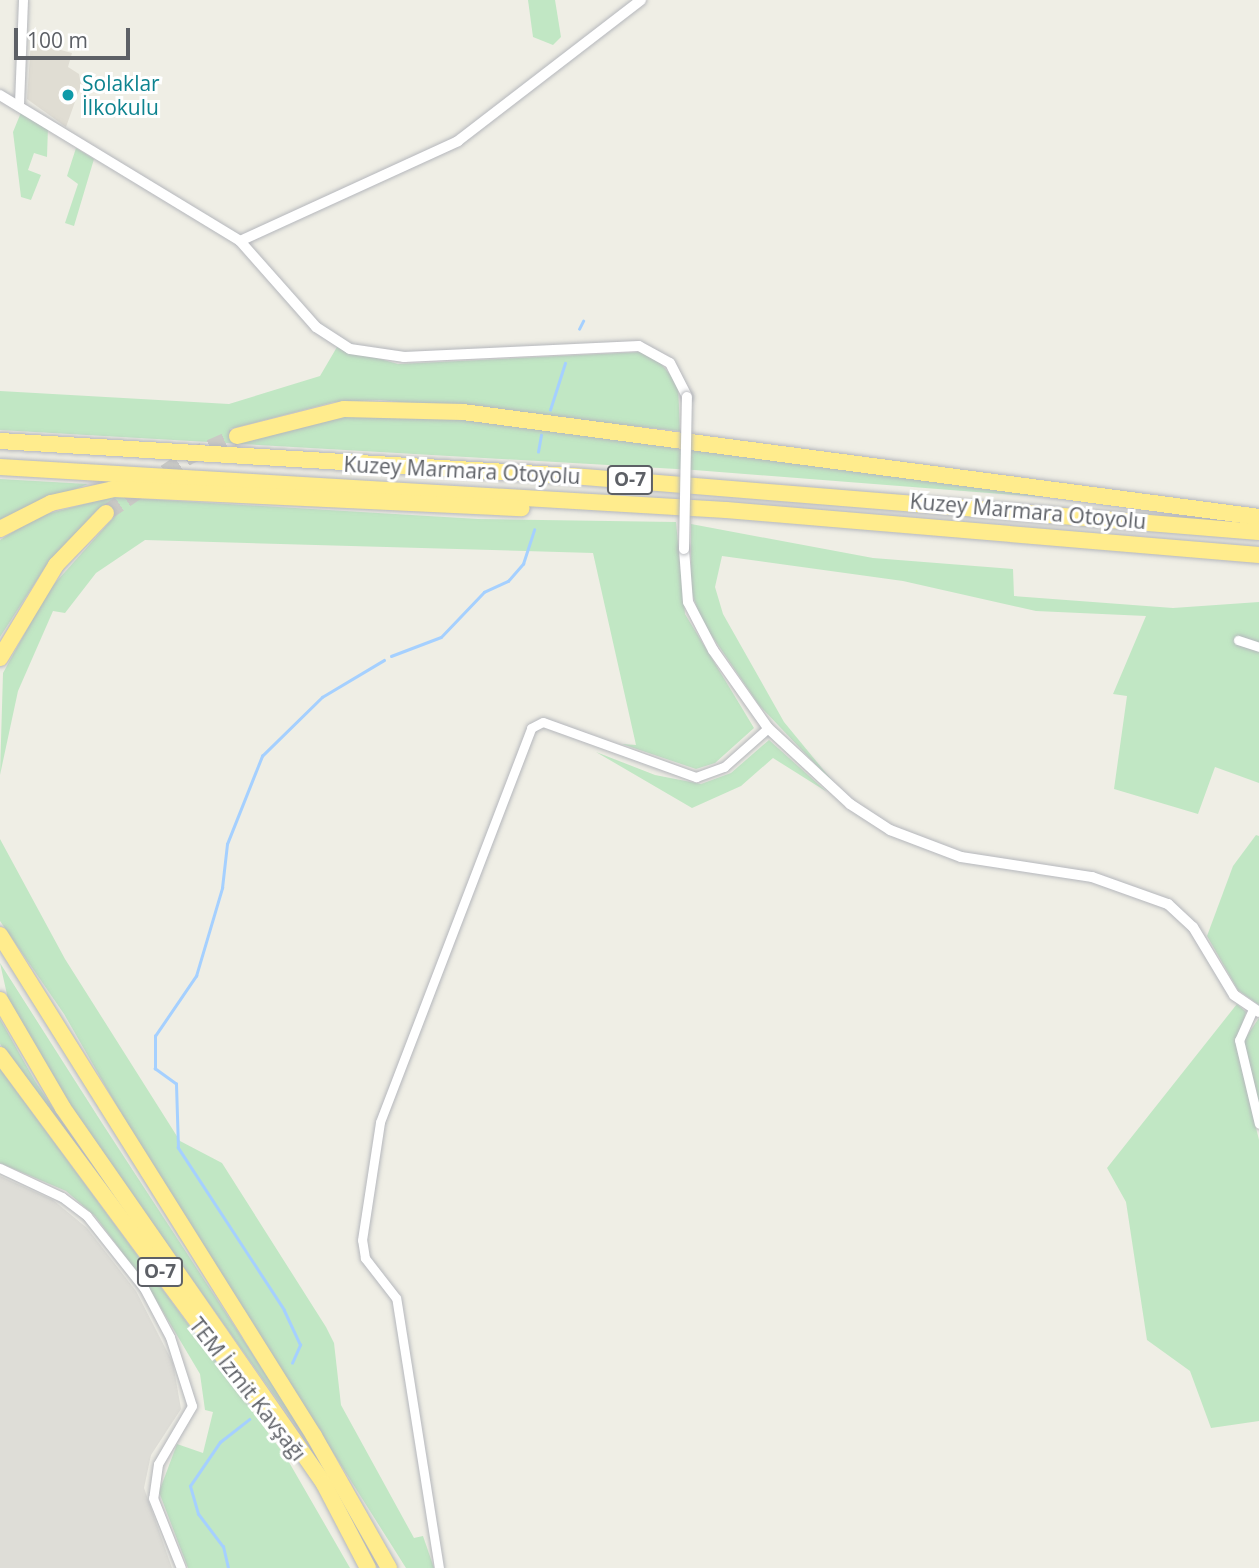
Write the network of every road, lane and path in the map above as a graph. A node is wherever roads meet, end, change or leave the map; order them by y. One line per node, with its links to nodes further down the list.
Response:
1 (23, 0): 4 (street)
2 (641, 0): 5 (street)
3 (0, 94): 4 (street)
4 (19, 104): 5 (street)
5 (240, 241): 18 (street, bridge)
6 (237, 436): 11 (highway)
7 (0, 441): 13 (highway, Kuzey Marmara Otoyolu / O-7)
8 (0, 467): 9 (highway, Kuzey Marmara Otoyolu / O-7)
9 (605, 504): 12 (highway); 14 (highway, Kuzey Marmara Otoyolu / O-7)
10 (106, 513): 17 (highway)
11 (1259, 517)
12 (0, 529)
13 (1259, 532)
14 (1259, 555)
15 (1238, 640): 16 (street)
16 (1259, 647)
17 (1, 656)
18 (768, 728): 22 (street); 31 (street)
19 (0, 935): 25 (highway)
20 (0, 952): 25 (highway, O-7)
21 (0, 1000): 27 (highway)
22 (1256, 1011): 24 (street)
23 (0, 1055): 27 (highway, TEM İzmit Kavşağı / O-7)
24 (1259, 1124)
25 (115, 1128): 30 (highway, O-7)
26 (0, 1168): 28 (street)
27 (324, 1484): 29 (highway, O-7)
28 (181, 1568)
29 (368, 1568)
30 (390, 1568)
31 (439, 1568)

